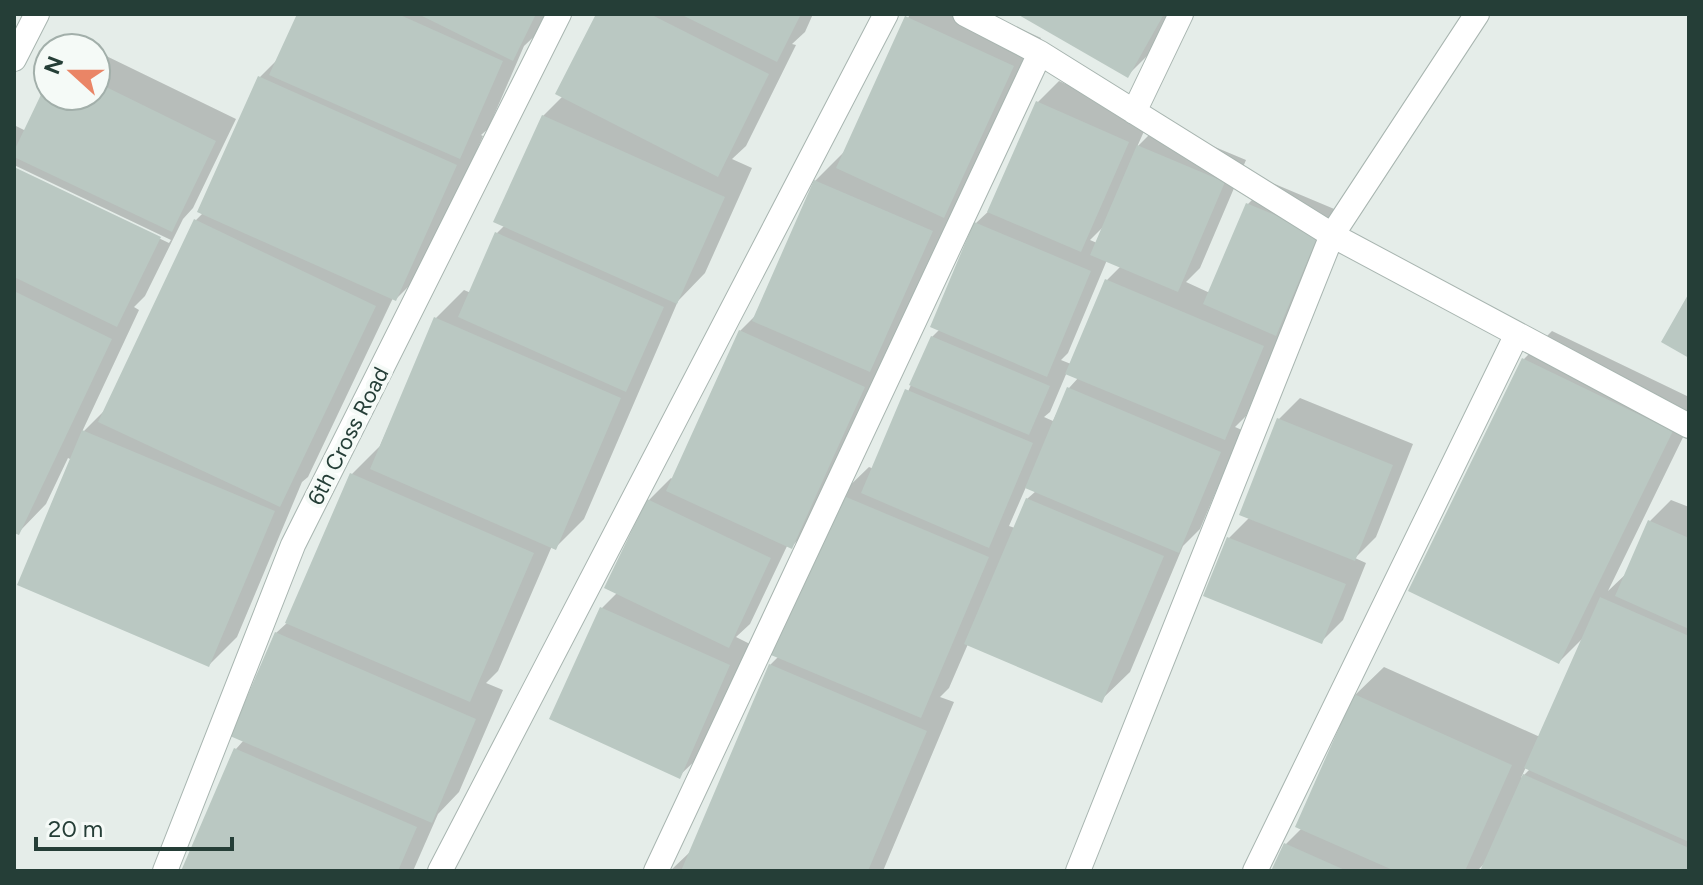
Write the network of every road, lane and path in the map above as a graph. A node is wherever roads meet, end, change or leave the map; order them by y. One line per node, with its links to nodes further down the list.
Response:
1 (37, 14): 8 (street)
2 (559, 14): 13 (street, 6th Cross Road)
3 (886, 14): 14 (street)
4 (965, 14): 7 (street)
5 (1181, 14): 9 (street)
6 (1477, 14): 10 (street)
7 (1040, 53): 9 (street); 15 (street)
8 (14, 59)
9 (1134, 112): 10 (street)
10 (1332, 235): 11 (street); 16 (street)
11 (1517, 334): 12 (street); 17 (street)
12 (1689, 426)
13 (165, 871)
14 (440, 871)
15 (656, 871)
16 (1078, 871)
17 (1255, 871)

